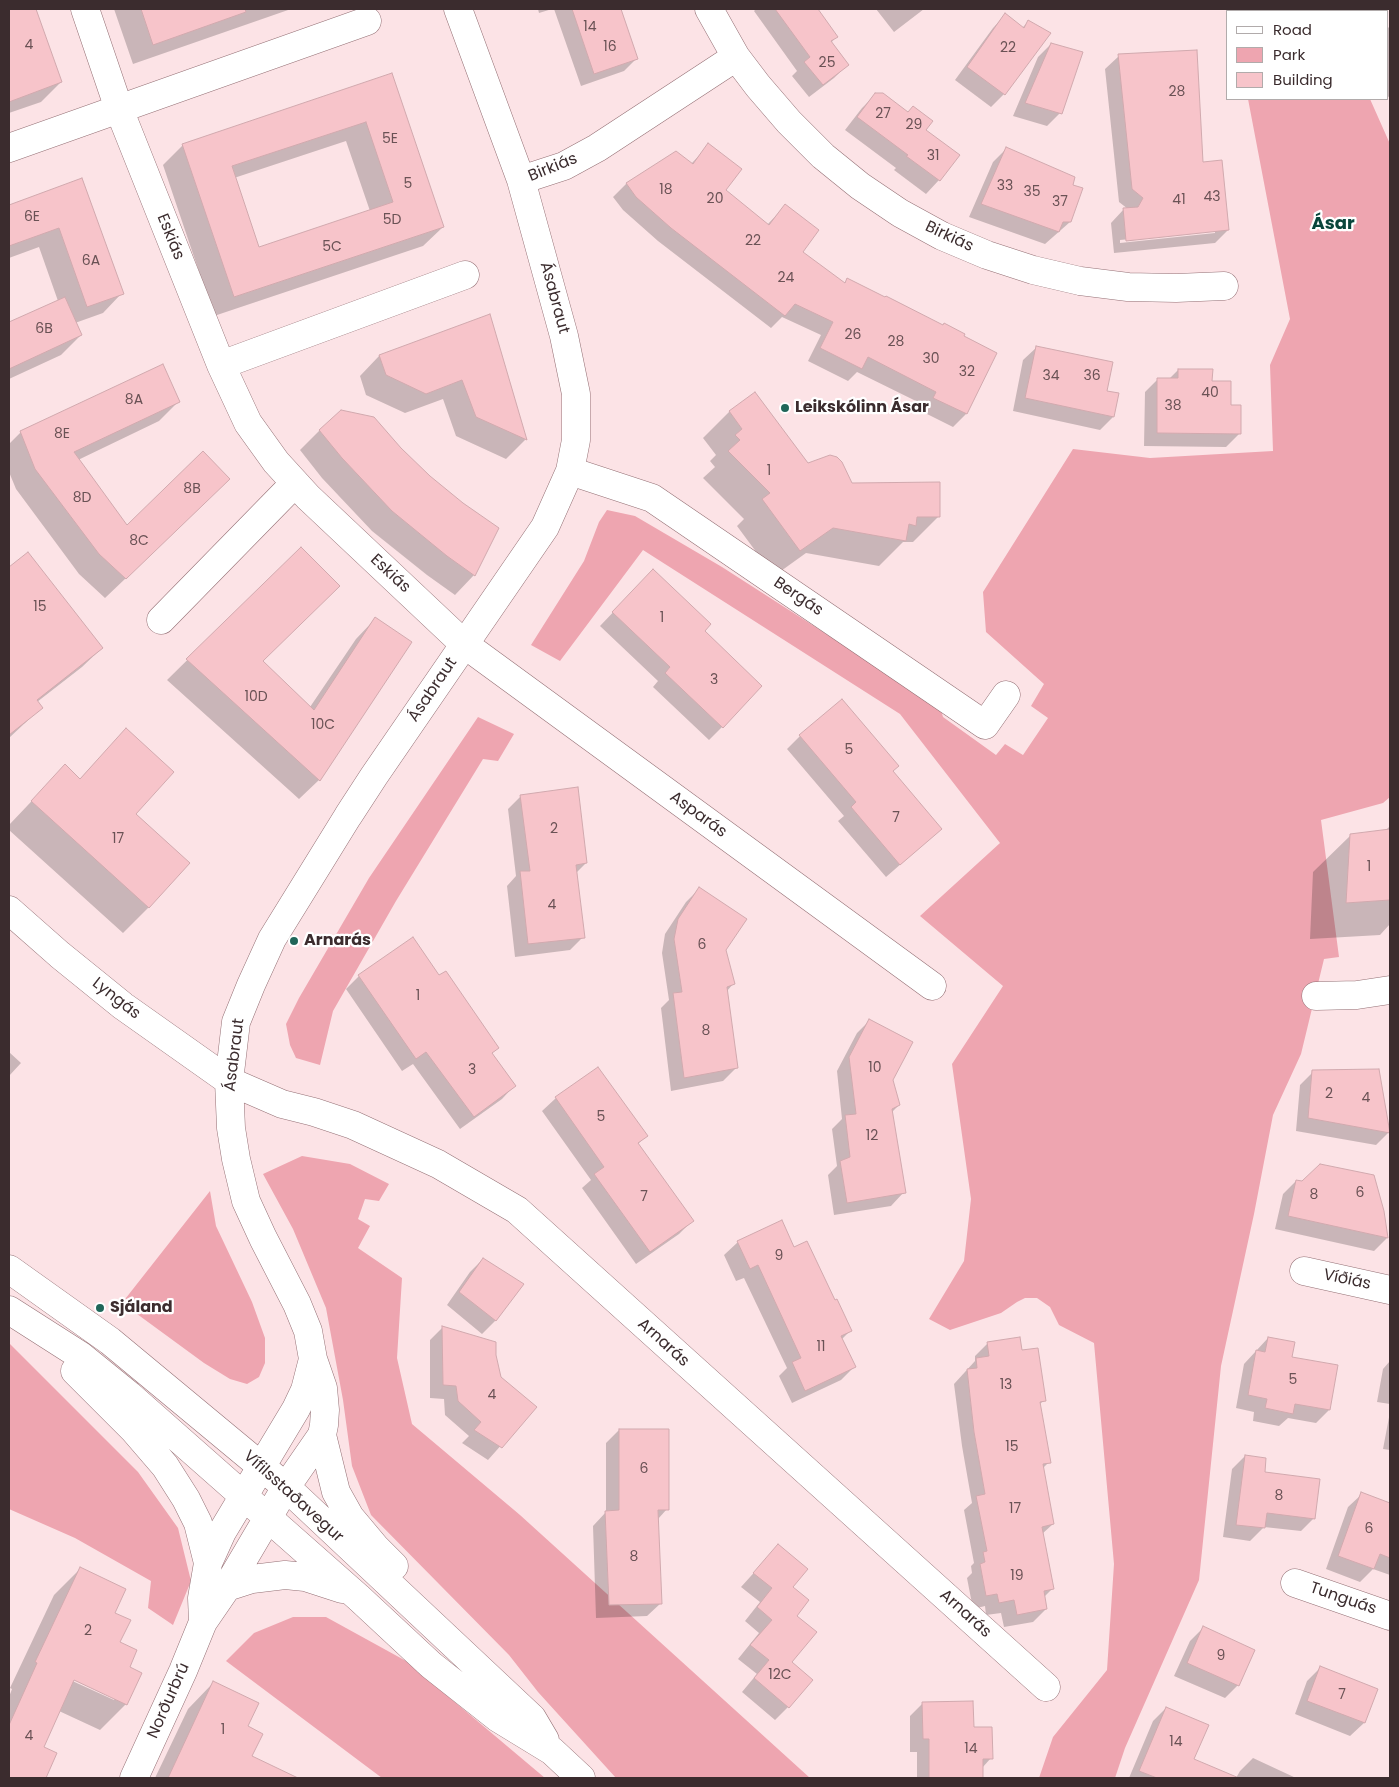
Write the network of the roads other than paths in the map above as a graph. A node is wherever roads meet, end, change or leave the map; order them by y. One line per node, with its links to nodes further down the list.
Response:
1 (85, 9): 6 (street, Eskiás)
2 (458, 9): 8 (street, Ásabraut)
3 (709, 9): 5 (street, Birkiás)
4 (367, 21): 6 (street)
5 (736, 57): 8 (street, Birkiás); 10 (street, Birkiás)
6 (119, 109): 7 (street); 11 (street, Eskiás)
7 (9, 148)
8 (521, 180): 12 (street, Ásabraut)
9 (465, 275): 11 (street)
10 (1224, 286)
11 (221, 365): 13 (street, Eskiás)
12 (570, 471): 15 (street, Ásabraut); 16 (street, Bergás)
13 (295, 483): 14 (street); 15 (street, Eskiás)
14 (161, 620)
15 (464, 644): 18 (street, Asparás); 21 (street, Ásabraut)
16 (1006, 695)
17 (9, 910): 21 (street, Lyngás)
18 (932, 986)
19 (1390, 990): 20 (street)
20 (1316, 996)
21 (229, 1081): 26 (street, Ásabraut); 39 (street, Arnarás)
22 (9, 1269): 28 (street, Vífilsstaðavegur)
23 (1304, 1271): 24 (street, Víðiás)
24 (1390, 1290)
25 (16, 1316): 30 (street, Vífilsstaðavegur); 32 (street)
26 (313, 1358): 27 (street, Ásabraut); 28 (street, Ásabraut)
27 (322, 1435): 29 (street, Ásabraut); 38 (street)
28 (261, 1466): 29 (street, Vífilsstaðavegur); 30 (street, Ásabraut)
29 (286, 1487): 31 (street, Ásabraut); 38 (street, Vífilsstaðavegur)
30 (244, 1496): 31 (street, Vífilsstaðavegur); 32 (street, Norðurbrú)
31 (268, 1517): 34 (street, Norðurbrú); 35 (street, Vífilsstaðavegur)
32 (208, 1563): 37 (street, Norðurbrú)
33 (1296, 1583): 36 (street, Tunguás)
34 (227, 1587): 35 (street); 37 (street, Norðurbrú)
35 (359, 1598): 40 (street, Vífilsstaðavegur)
36 (1390, 1616)
37 (203, 1622): 41 (street, Norðurbrú)
38 (428, 1622): 40 (street, Vífilsstaðavegur)
39 (1046, 1687)
40 (552, 1752): 42 (street, Vífilsstaðavegur)
41 (134, 1778)
42 (581, 1778)

